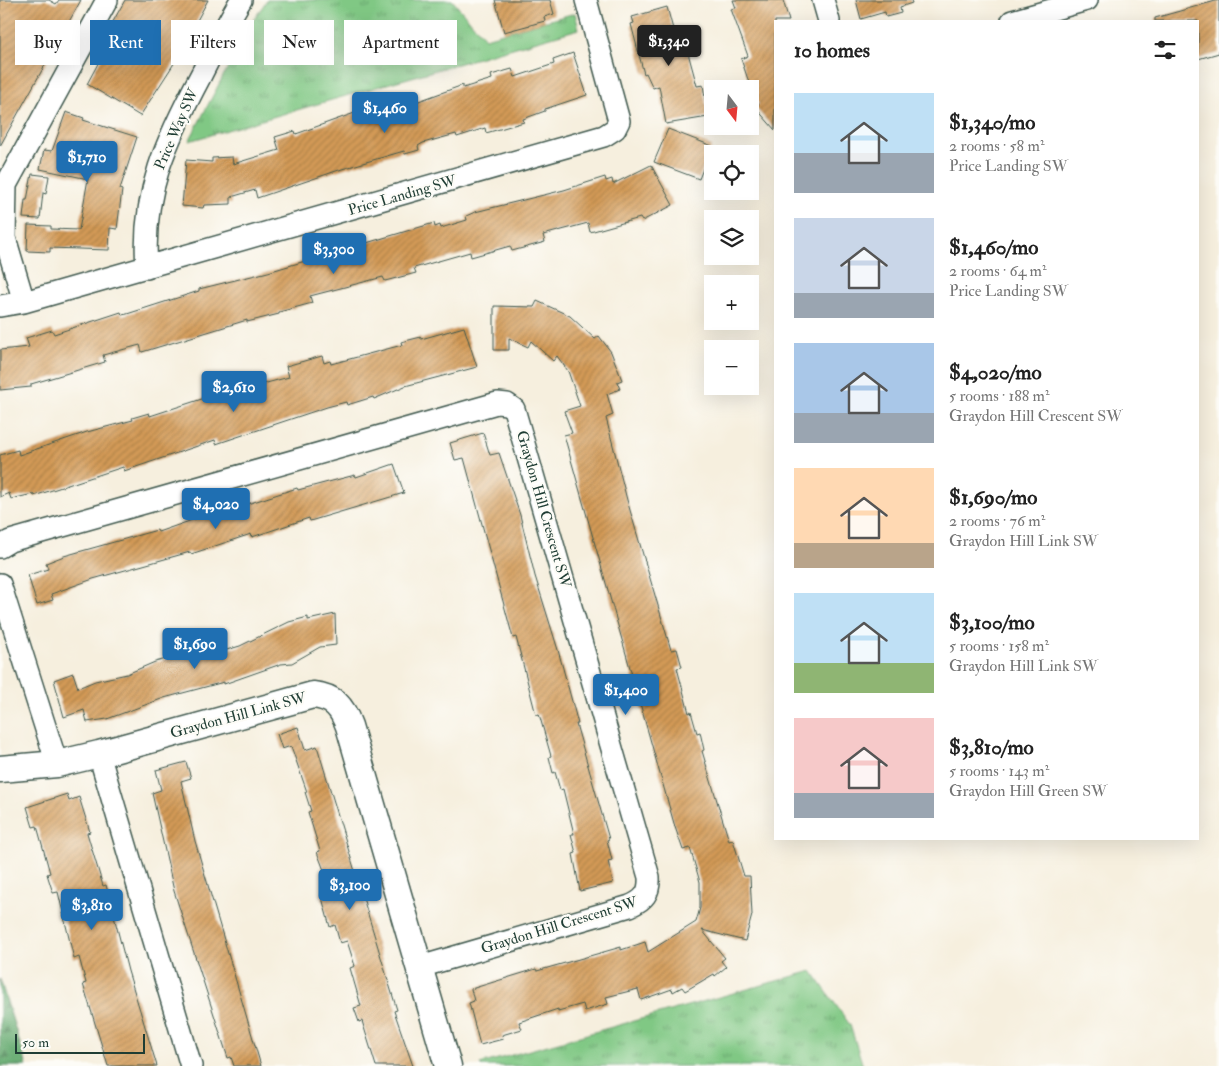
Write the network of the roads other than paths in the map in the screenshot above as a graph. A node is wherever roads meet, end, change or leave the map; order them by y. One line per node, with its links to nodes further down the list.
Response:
1 (107, 0): 9 (street)
2 (241, 0): 8 (street, Price Way SW)
3 (586, 0): 8 (street, Price Landing SW)
4 (823, 0): 6 (street)
5 (1087, 0): 7 (street)
6 (829, 20)
7 (1016, 20)
8 (147, 268): 9 (street, Price Landing SW)
9 (24, 302): 10 (street, Price Landing SW)
10 (0, 306)
11 (0, 547): 16 (street, Graydon Hill Crescent SW)
12 (0, 584): 14 (street)
13 (99, 754): 14 (street, Graydon Hill Link SW); 16 (street, Graydon Hill Link SW); 17 (street)
14 (57, 764): 15 (street, Graydon Hill Link SW)
15 (0, 769)
16 (420, 967): 18 (street, Graydon Hill Link SW)
17 (190, 1066)
18 (448, 1066)

